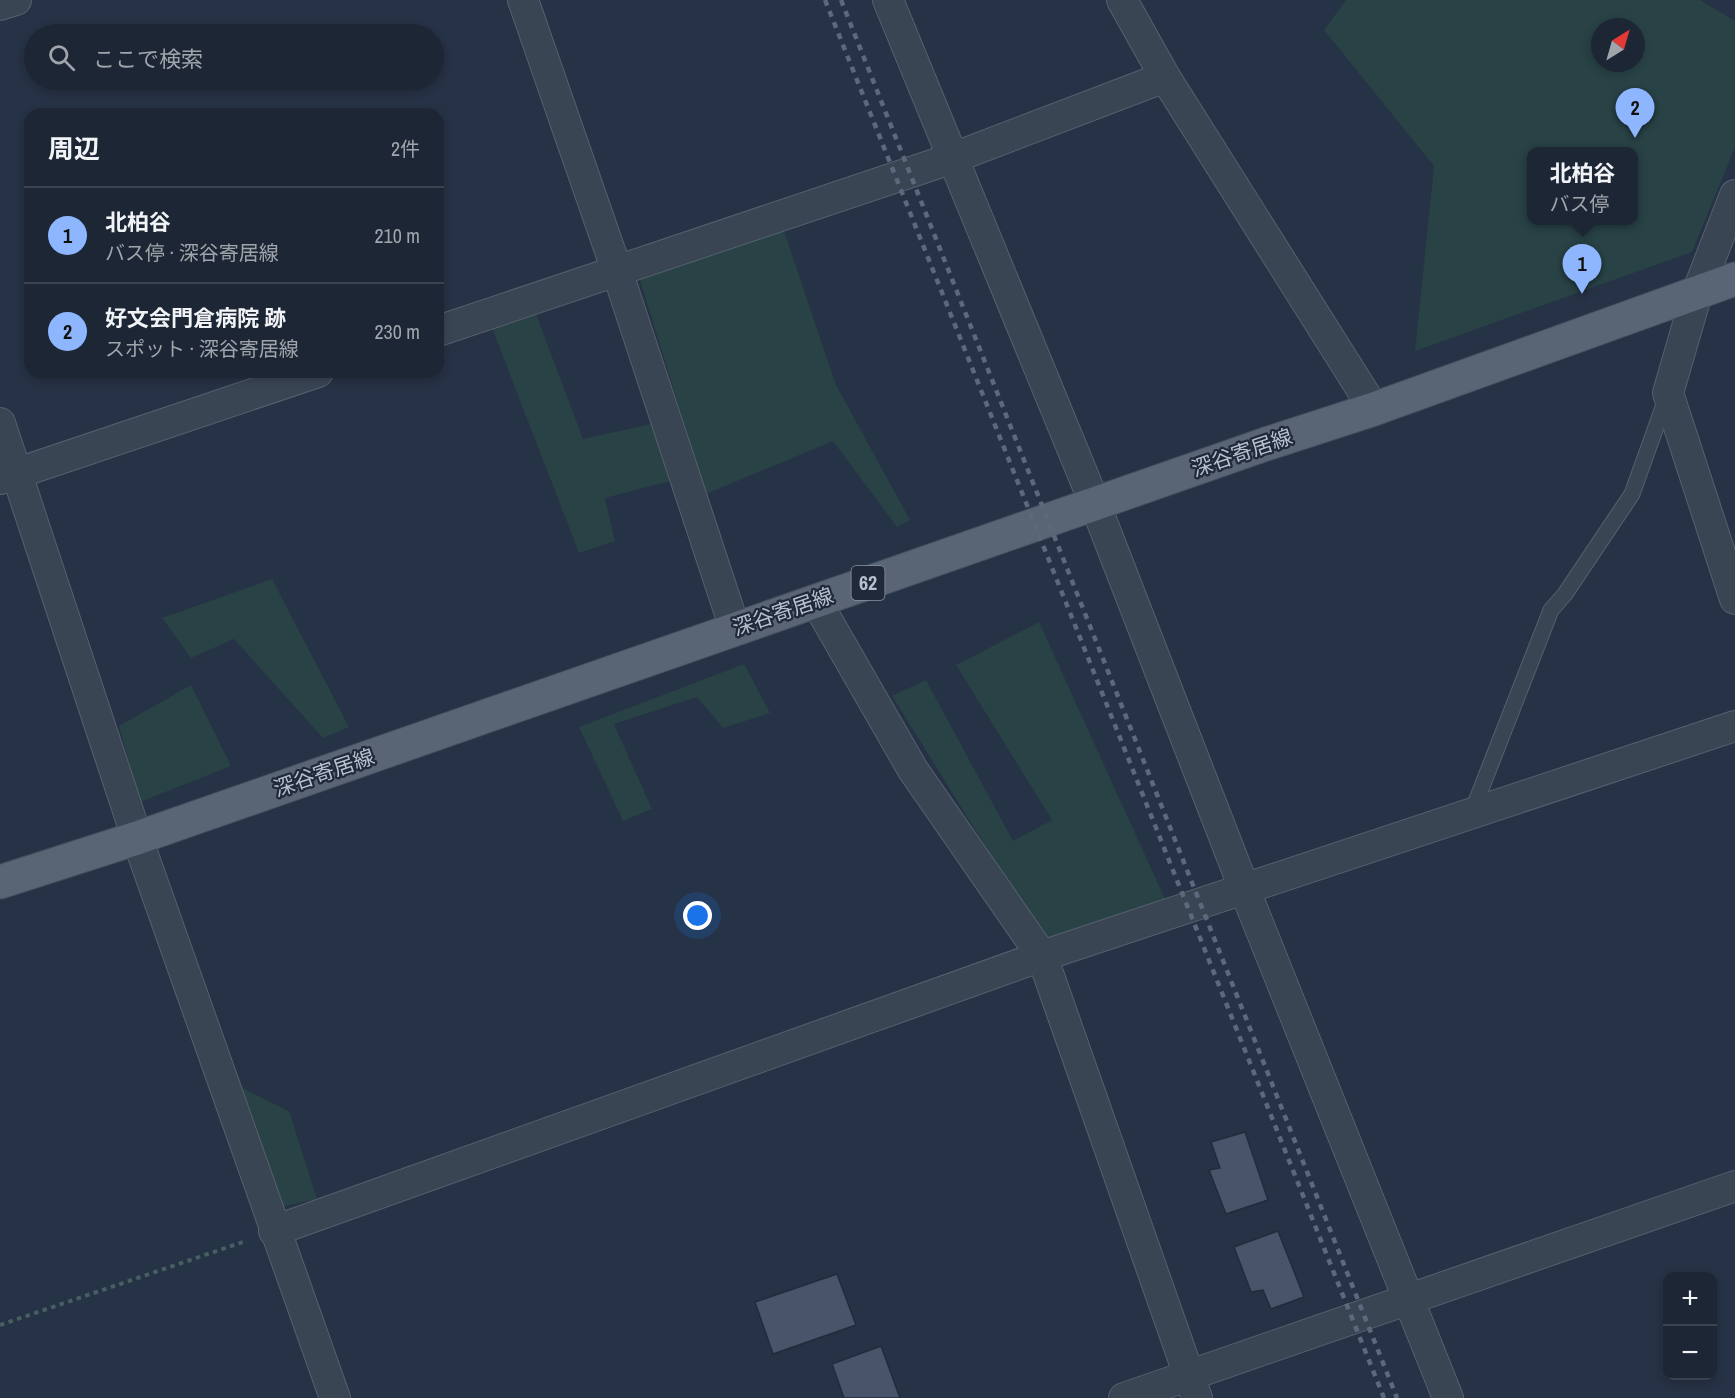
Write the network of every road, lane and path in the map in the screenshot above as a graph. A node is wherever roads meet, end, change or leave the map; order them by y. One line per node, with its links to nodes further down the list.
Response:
1 (16, 0): 5 (street)
2 (523, 0): 9 (street)
3 (888, 0): 7 (street)
4 (1122, 0): 6 (street)
5 (0, 5)
6 (1166, 77): 7 (street); 15 (street)
7 (953, 158): 9 (street); 18 (street)
8 (1735, 195): 11 (street)
9 (617, 271): 12 (street); 21 (street)
10 (1735, 279): 11 (main road, 深谷寄居線 / 62)
11 (1697, 293): 14 (street); 15 (main road, 深谷寄居線 / 62)
12 (444, 330)
13 (300, 378): 17 (street)
14 (1668, 393): 19 (street); 23 (lane)
15 (1374, 408): 18 (main road, 深谷寄居線 / 62)
16 (0, 423): 17 (street)
17 (9, 476): 24 (street)
18 (1095, 504): 20 (main road, 深谷寄居線 / 62); 26 (street)
19 (1735, 599)
20 (816, 601): 21 (main road, 深谷寄居線 / 62); 27 (street)
21 (735, 629): 24 (main road, 深谷寄居線 / 62)
22 (1735, 726): 23 (street)
23 (1472, 812): 26 (street)
24 (137, 838): 25 (main road, 深谷寄居線 / 62); 29 (street)
25 (0, 882)
26 (1244, 888): 27 (street); 30 (street)
27 (1042, 956): 29 (street); 32 (street)
28 (1735, 1186): 30 (street)
29 (274, 1231): 31 (path); 33 (street)
30 (1408, 1300): 32 (street); 35 (street)
31 (0, 1325)
32 (1193, 1387): 34 (street)
33 (335, 1398)
34 (1124, 1398)
35 (1448, 1398)

